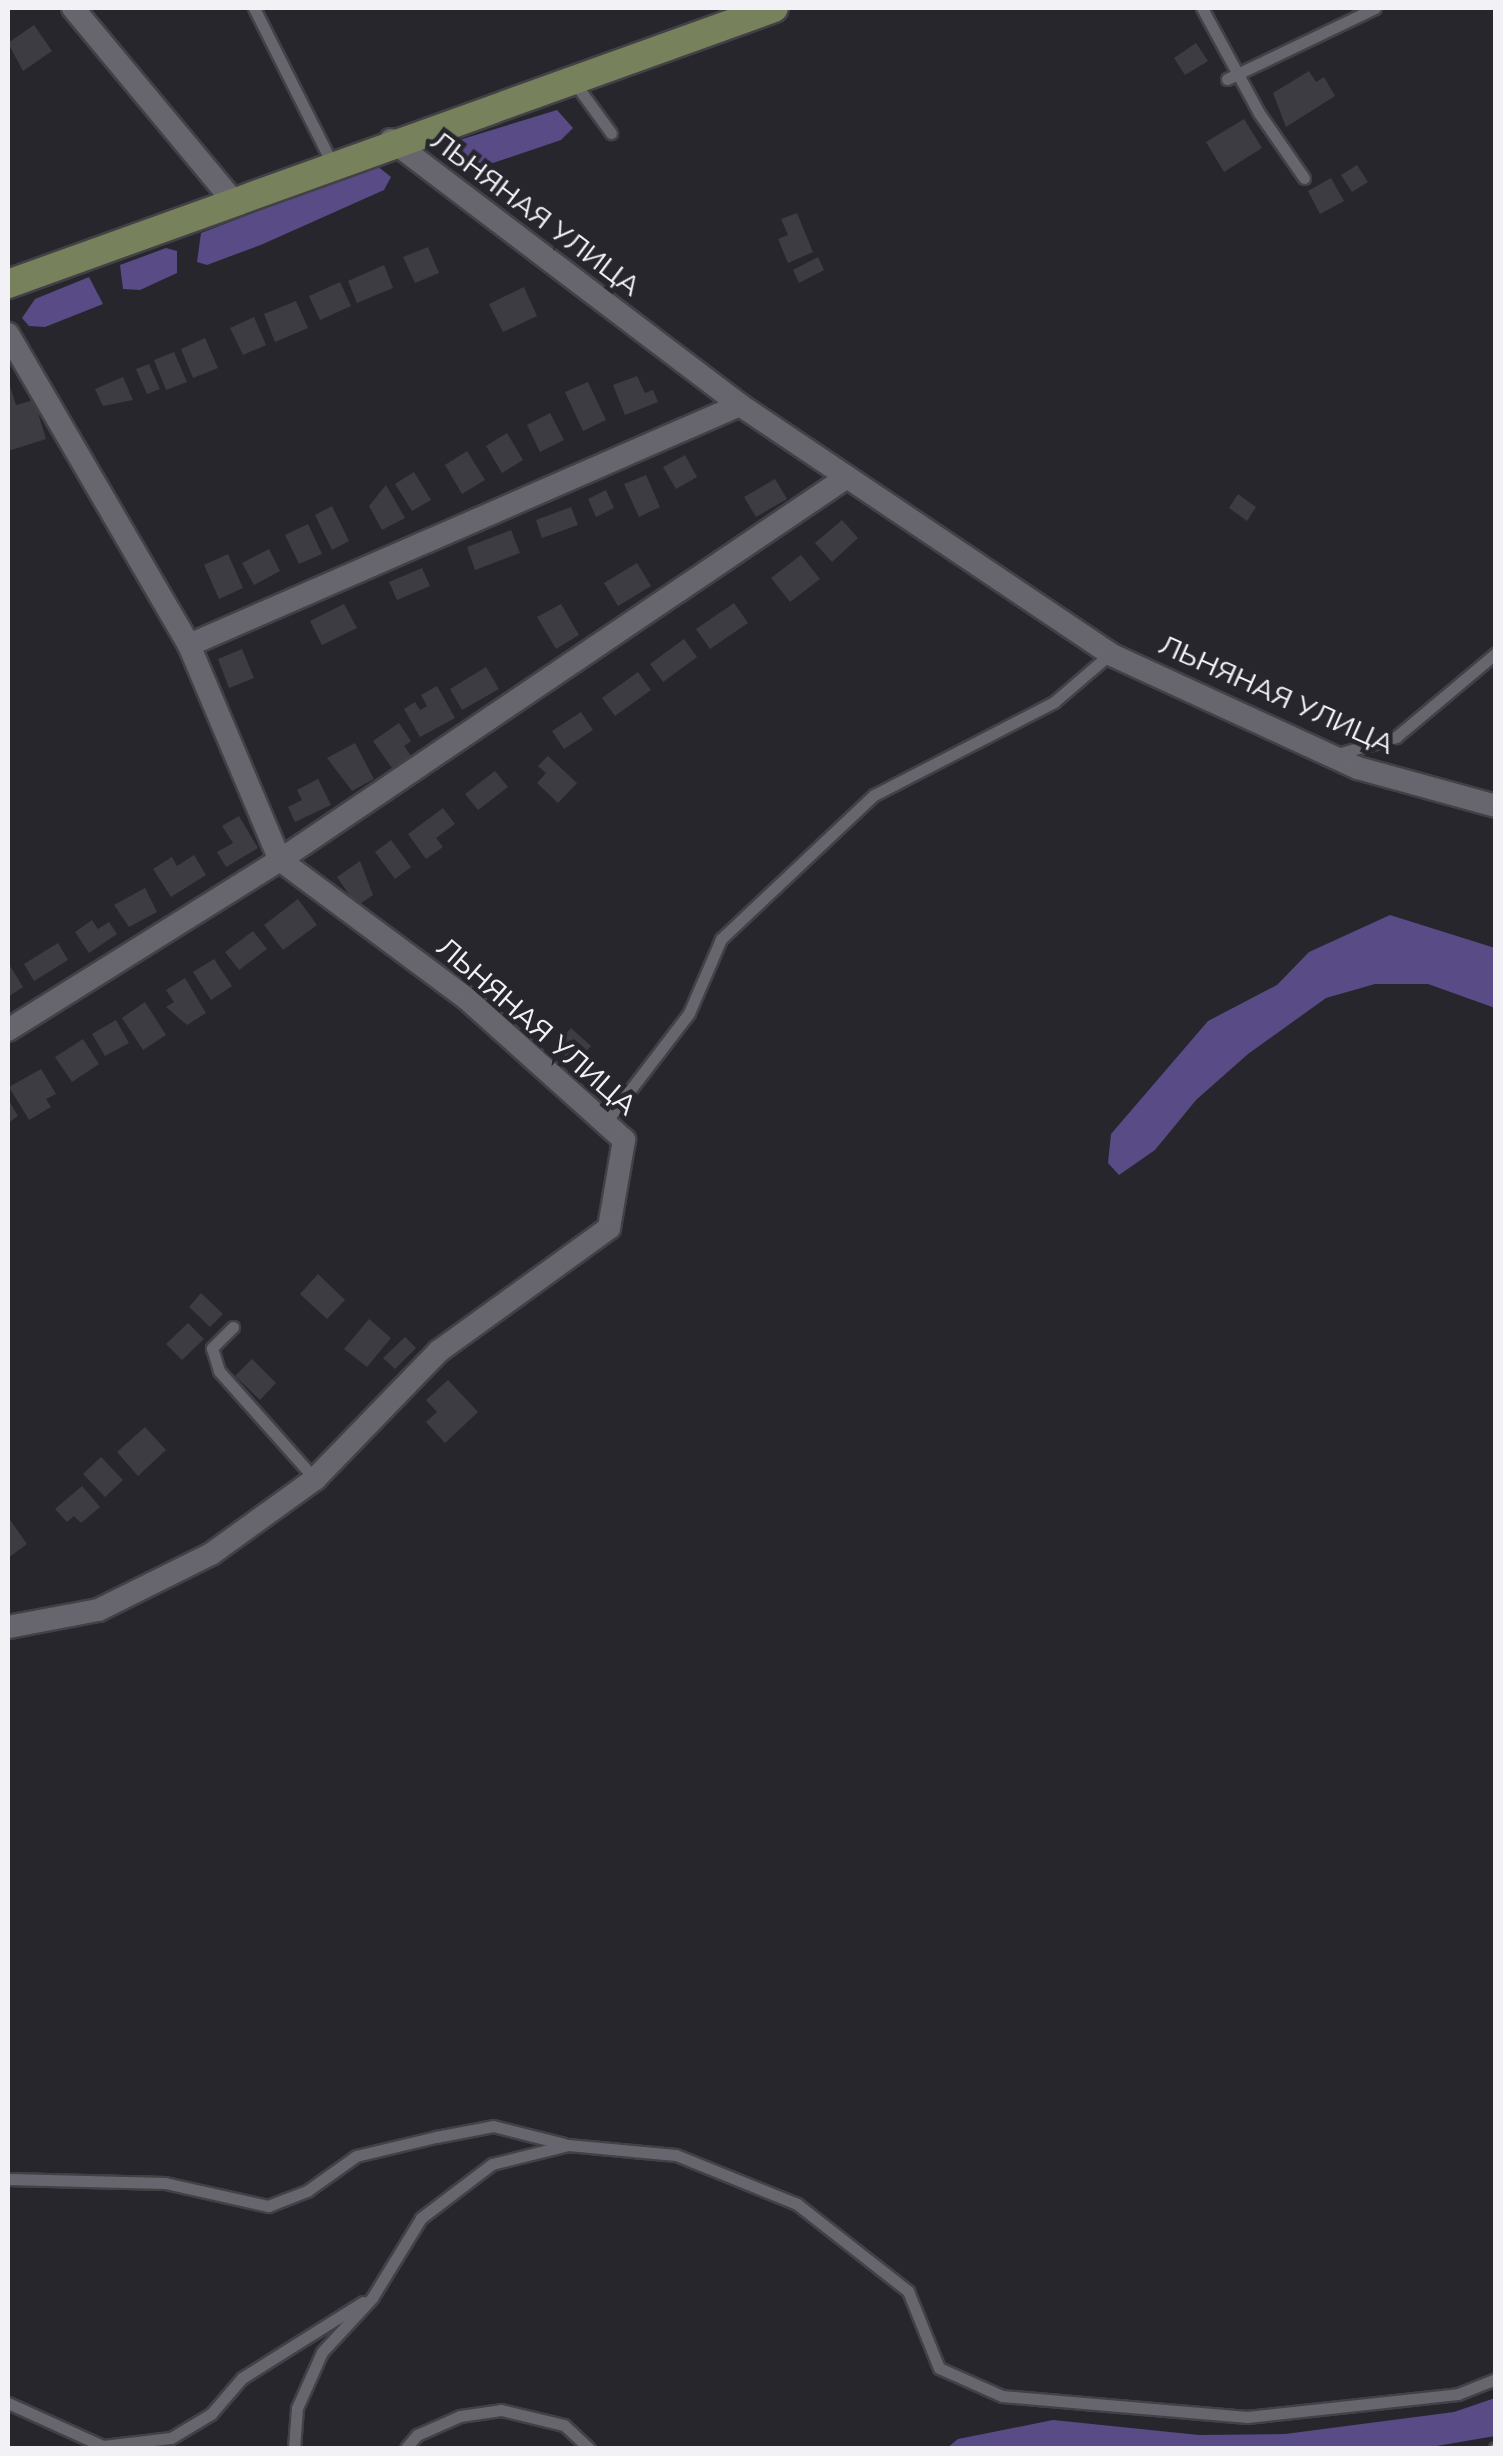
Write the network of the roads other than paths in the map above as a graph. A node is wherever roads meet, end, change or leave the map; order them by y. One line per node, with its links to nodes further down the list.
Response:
1 (254, 8): 11 (lane)
2 (774, 8): 7 (main road)
3 (1202, 8): 6 (lane)
4 (1374, 8): 6 (lane)
5 (79, 10): 13 (street)
6 (1238, 70): 8 (lane); 12 (lane)
7 (572, 78): 9 (lane); 10 (main road)
8 (1227, 79)
9 (612, 134)
10 (391, 140): 11 (main road); 16 (street, ЛЬНЯНАЯ УЛИЦА)
11 (332, 163): 13 (main road)
12 (1304, 178)
13 (234, 202): 14 (main road)
14 (8, 284)
15 (8, 334): 18 (street)
16 (740, 406): 17 (street, ЛЬНЯНАЯ УЛИЦА); 18 (street)
17 (848, 477): 20 (street, ЛЬНЯНАЯ УЛИЦА); 23 (street)
18 (190, 645): 23 (street)
19 (1496, 652): 21 (lane)
20 (1110, 654): 21 (street, ЛЬНЯНАЯ УЛИЦА); 25 (lane)
21 (1330, 756): 22 (street, ЛЬНЯНАЯ УЛИЦА)
22 (1496, 806)
23 (280, 860): 24 (street); 25 (street, ЛЬНЯНАЯ УЛИЦА)
24 (8, 1030)
25 (605, 1123): 27 (street, ЛЬНЯНАЯ УЛИЦА)
26 (233, 1327): 27 (lane)
27 (315, 1478): 28 (street, ЛЬНЯНАЯ УЛИЦА)
28 (8, 1627)
29 (568, 2145): 30 (lane); 31 (lane); 32 (lane)
30 (8, 2179)
31 (372, 2298): 33 (lane); 34 (lane)
32 (1496, 2379)
33 (8, 2403)
34 (294, 2448)
35 (406, 2448): 36 (lane)
36 (589, 2448)

